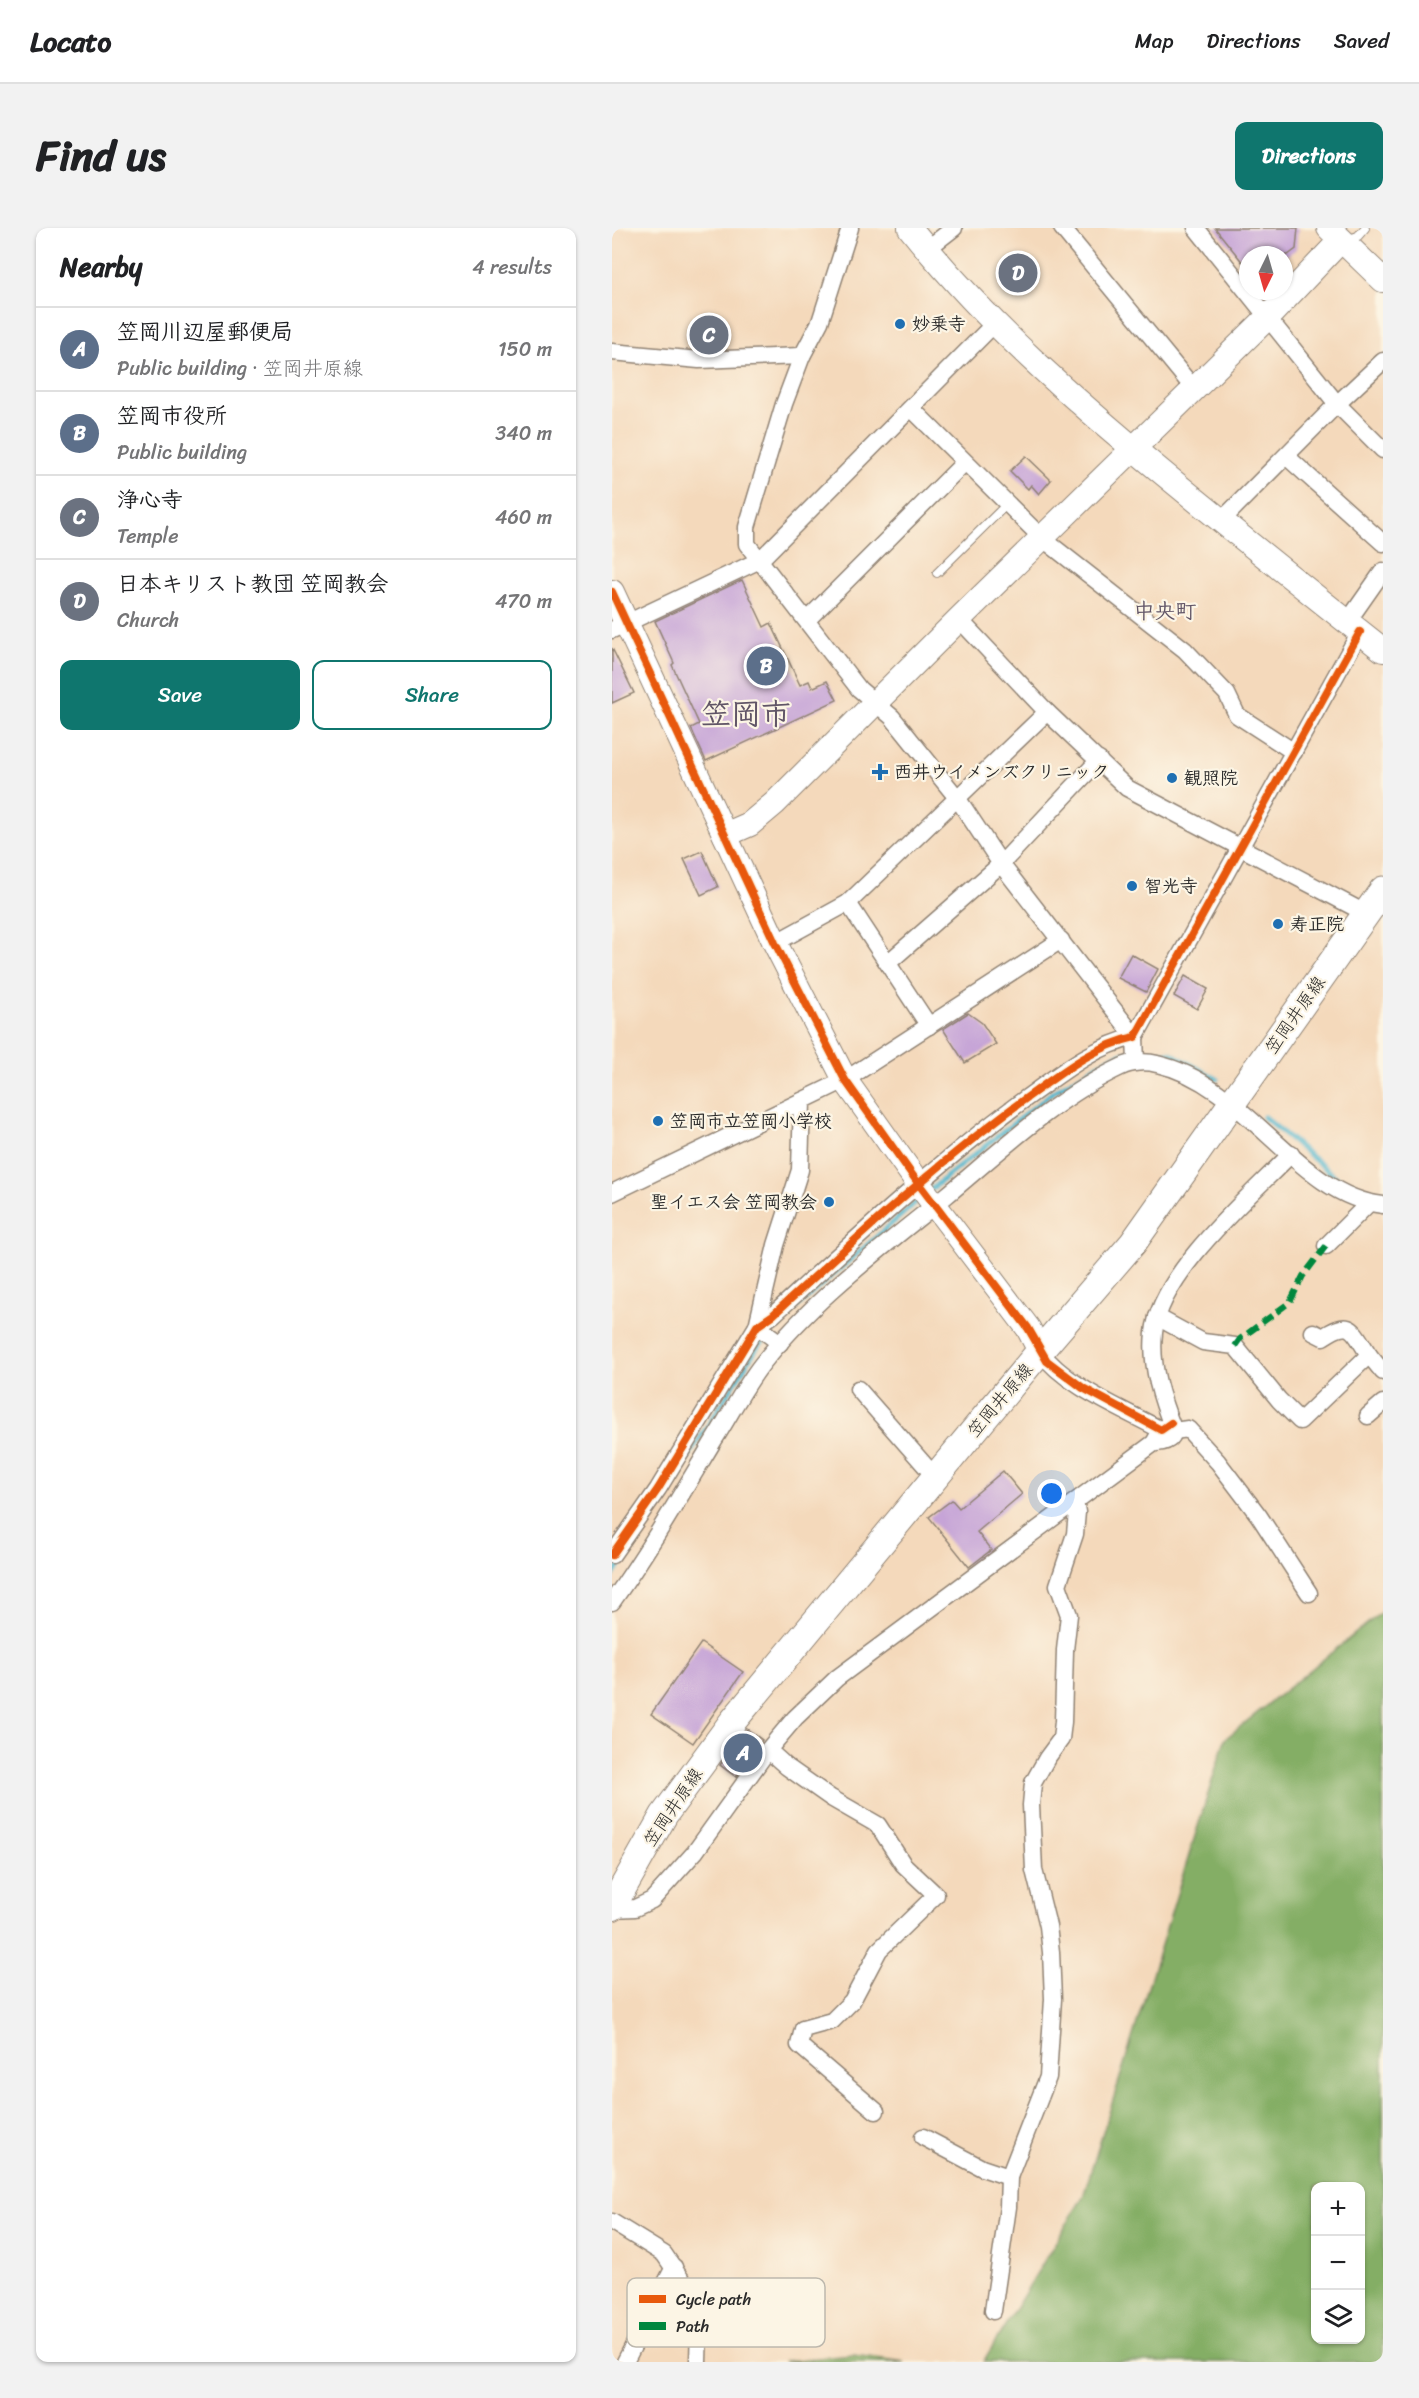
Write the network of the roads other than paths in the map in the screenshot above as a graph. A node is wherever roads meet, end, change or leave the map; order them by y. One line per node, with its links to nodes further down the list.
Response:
1 (850, 228): 13 (street)
2 (910, 228): 8 (street)
3 (954, 228): 8 (street)
4 (1062, 228): 15 (street)
5 (1196, 228): 10 (street)
6 (1365, 228): 7 (lane)
7 (1335, 232): 9 (street); 10 (street)
8 (927, 249): 11 (street)
9 (1383, 280)
10 (1269, 316): 15 (street); 16 (street)
11 (994, 324): 17 (street); 18 (street)
12 (612, 352): 13 (street)
13 (802, 356): 26 (street)
14 (1383, 361): 16 (street)
15 (1195, 390): 18 (street)
16 (1337, 404): 19 (street); 20 (street)
17 (912, 409): 21 (street); 26 (street)
18 (1134, 449): 23 (street); 24 (street)
19 (1383, 450)
20 (1286, 456): 23 (street); 25 (street)
21 (964, 463): 22 (street); 31 (street)
22 (1007, 504): 24 (street); 28 (lane)
23 (1221, 521): 32 (street)
24 (1042, 538): 30 (street); 37 (street)
25 (1383, 543)
26 (760, 560): 31 (street); 33 (street)
27 (1383, 571): 32 (street)
28 (937, 573)
29 (612, 592): 33 (street)
30 (959, 619): 35 (street); 36 (street)
31 (807, 620): 35 (street)
32 (1354, 626): 34 (street); 37 (street)
33 (619, 627): 40 (street)
34 (1383, 650)
35 (877, 703): 39 (street); 40 (street)
36 (1047, 712): 38 (street); 39 (street)
37 (1294, 752): 41 (street)
38 (1099, 760): 41 (street); 42 (street)
39 (958, 799): 42 (street); 44 (street)
40 (725, 835): 47 (street)
41 (1241, 847): 45 (street); 50 (street)
42 (1001, 864): 46 (street); 48 (street)
43 (1383, 890): 45 (main road, 笠岡井原線)
44 (848, 903): 47 (street); 48 (street)
45 (1367, 914): 54 (main road, 笠岡井原線)
46 (1061, 940): 49 (street); 50 (street)
47 (775, 943): 51 (street)
48 (889, 962): 49 (street)
49 (929, 1026): 51 (street)
50 (1136, 1051): 52 (street); 52 (street); 54 (street)
51 (845, 1080): 53 (street); 58 (street)
52 (1063, 1088): 55 (street); 55 (street)
53 (802, 1101): 57 (street); 64 (street)
54 (1233, 1102): 56 (street); 65 (main road, 笠岡井原線)
55 (1005, 1130): 58 (street); 58 (street)
56 (1291, 1154): 59 (street); 62 (street)
57 (612, 1193)
58 (927, 1194): 61 (street); 61 (street); 65 (street)
59 (1376, 1205): 60 (street)
60 (1326, 1246)
61 (846, 1264): 64 (street); 64 (street)
62 (1157, 1317): 66 (street); 72 (street)
63 (1314, 1332): 66 (street)
64 (769, 1335): 71 (street); 71 (street)
65 (1040, 1351): 72 (street); 73 (main road, 笠岡井原線)
66 (1369, 1355): 67 (street)
67 (1383, 1372)
68 (858, 1389): 73 (street)
69 (1383, 1403): 70 (street)
70 (1368, 1416)
71 (713, 1418): 74 (street); 74 (street)
72 (1165, 1432): 75 (street); 77 (street)
73 (936, 1478): 80 (main road, 笠岡井原線)
74 (667, 1495): 76 (street); 78 (street)
75 (1075, 1502): 79 (street); 83 (street)
76 (612, 1555)
77 (1310, 1593)
78 (612, 1602)
79 (768, 1750): 80 (street); 81 (street)
80 (612, 1908)
81 (876, 2111)
82 (923, 2137): 83 (street)
83 (1009, 2177): 88 (street)
84 (612, 2222): 85 (street)
85 (674, 2267): 86 (street); 87 (street)
86 (668, 2278)
87 (681, 2278)
88 (993, 2311)
89 (633, 2347): 91 (street)
90 (698, 2347): 92 (street)
91 (625, 2362)
92 (698, 2362)

